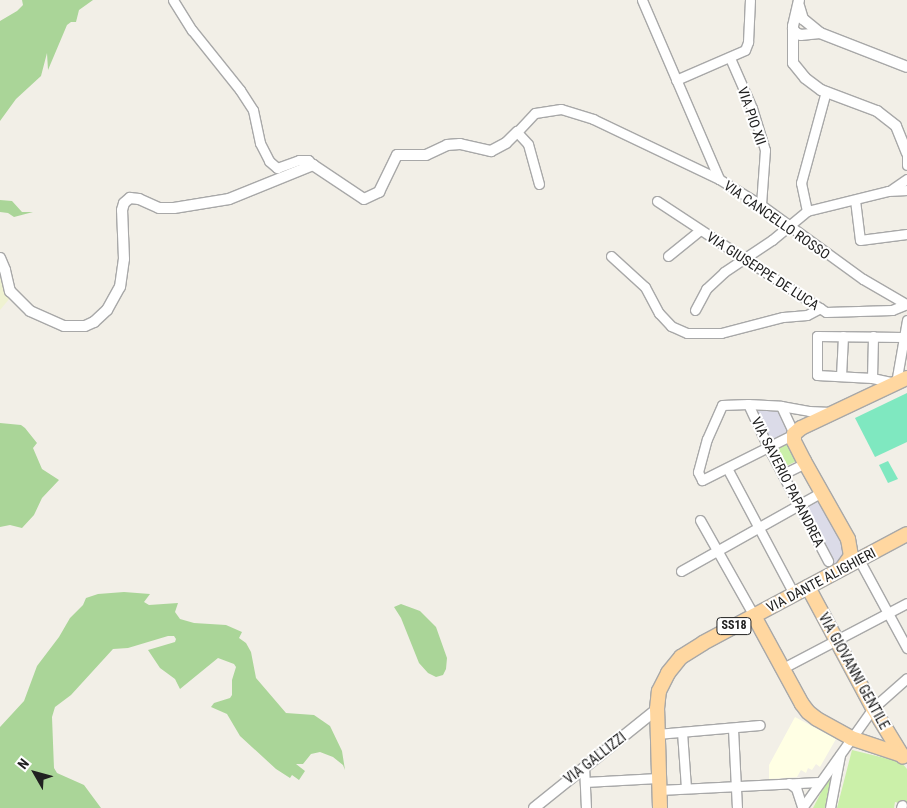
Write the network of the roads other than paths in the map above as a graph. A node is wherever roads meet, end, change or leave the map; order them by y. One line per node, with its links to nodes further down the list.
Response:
1 (173, 0): 12 (street)
2 (642, 0): 8 (street)
3 (750, 0): 6 (street)
4 (799, 3): 5 (street)
5 (801, 27): 7 (street); 9 (street)
6 (730, 58): 8 (street); 21 (street, VIA PIO XII)
7 (907, 67)
8 (676, 80): 14 (street)
9 (826, 91): 11 (street); 22 (street)
10 (517, 132): 12 (street); 14 (street, VIA CANCELLO ROSSO); 16 (street)
11 (907, 153): 13 (street)
12 (312, 165): 28 (street)
13 (907, 165)
14 (718, 179): 21 (street, VIA CANCELLO ROSSO)
15 (907, 180): 18 (street)
16 (539, 184)
17 (907, 190): 18 (street)
18 (888, 191): 19 (street)
19 (855, 200): 22 (street); 25 (street)
20 (657, 201): 24 (street, VIA GIUSEPPE DE LUCA)
21 (761, 205): 23 (street, VIA CANCELLO ROSSO)
22 (807, 211): 23 (street)
23 (788, 226): 29 (street); 30 (street, VIA CANCELLO ROSSO)
24 (700, 230): 27 (street); 29 (street, VIA GIUSEPPE DE LUCA)
25 (907, 234)
26 (611, 256): 31 (street)
27 (668, 256)
28 (0, 258)
29 (743, 258): 31 (street, VIA GIUSEPPE DE LUCA); 32 (street)
30 (907, 304): 31 (street, VIA GIUSEPPE DE LUCA)
31 (820, 308)
32 (695, 310)
33 (907, 320): 36 (street)
34 (843, 336): 35 (street); 37 (street); 37 (street)
35 (873, 336): 36 (street); 38 (street)
36 (904, 336): 39 (street)
37 (841, 376): 38 (street)
38 (872, 378): 39 (street)
39 (901, 381): 42 (main road)
40 (748, 404): 41 (street); 44 (street, VIA SAVERIO PAPANDREA); 46 (street)
41 (780, 406): 42 (street); 43 (street)
42 (833, 412): 43 (main road)
43 (794, 434): 44 (street); 45 (main road)
44 (768, 447): 46 (street); 47 (street, VIA SAVERIO PAPANDREA)
45 (805, 462): 47 (street); 48 (main road)
46 (727, 468): 51 (street)
47 (783, 474): 49 (street, VIA SAVERIO PAPANDREA)
48 (822, 492): 49 (street); 53 (main road)
49 (799, 505): 51 (street); 57 (street, VIA SAVERIO PAPANDREA)
50 (700, 520): 55 (street)
51 (759, 527): 55 (street); 61 (street)
52 (906, 537): 54 (main road, VIA DANTE ALIGHIERI / SS18)
53 (848, 539): 54 (street); 56 (street); 58 (main road)
54 (876, 550): 56 (main road, VIA DANTE ALIGHIERI / SS18)
55 (717, 551): 59 (street); 64 (street)
56 (859, 559): 58 (main road, VIA DANTE ALIGHIERI / SS18); 63 (street)
57 (828, 561)
58 (840, 570): 60 (main road, VIA DANTE ALIGHIERI / SS18)
59 (681, 571)
60 (808, 587): 61 (main road, VIA DANTE ALIGHIERI / SS18); 65 (main road, VIA GIOVANNI GENTILE)
61 (794, 594): 64 (main road, VIA DANTE ALIGHIERI / SS18)
62 (907, 602): 63 (street)
63 (888, 613): 65 (street); 66 (street)
64 (754, 616): 67 (main road); 70 (main road, VIA DANTE ALIGHIERI / SS18)
65 (836, 640): 67 (street); 69 (main road, VIA GIOVANNI GENTILE)
66 (907, 648)
67 (783, 668): 75 (main road)
68 (907, 678): 69 (street)
69 (873, 708): 75 (street); 77 (main road, VIA GIOVANNI GENTILE)
70 (657, 709): 74 (main road, SS18); 78 (street, VIA GALLIZZI)
71 (760, 725): 72 (street)
72 (734, 729): 73 (street); 82 (street)
73 (682, 732): 74 (street); 84 (street)
74 (657, 734): 81 (main road, SS18)
75 (851, 738): 76 (street); 77 (main road)
76 (840, 752): 80 (street); 91 (street)
77 (905, 756)
78 (584, 766): 79 (street); 87 (street, VIA GALLIZZI)
79 (585, 782): 81 (street); 88 (street)
80 (819, 782): 83 (street); 85 (street)
81 (658, 784): 84 (street); 89 (main road, SS18)
82 (736, 785): 83 (street); 84 (street); 90 (street)
83 (795, 785): 85 (street); 86 (street)
84 (686, 788)
85 (810, 794): 86 (street)
86 (802, 807)
87 (534, 808)
88 (586, 808)
89 (660, 808)
90 (737, 808)
91 (830, 808)

